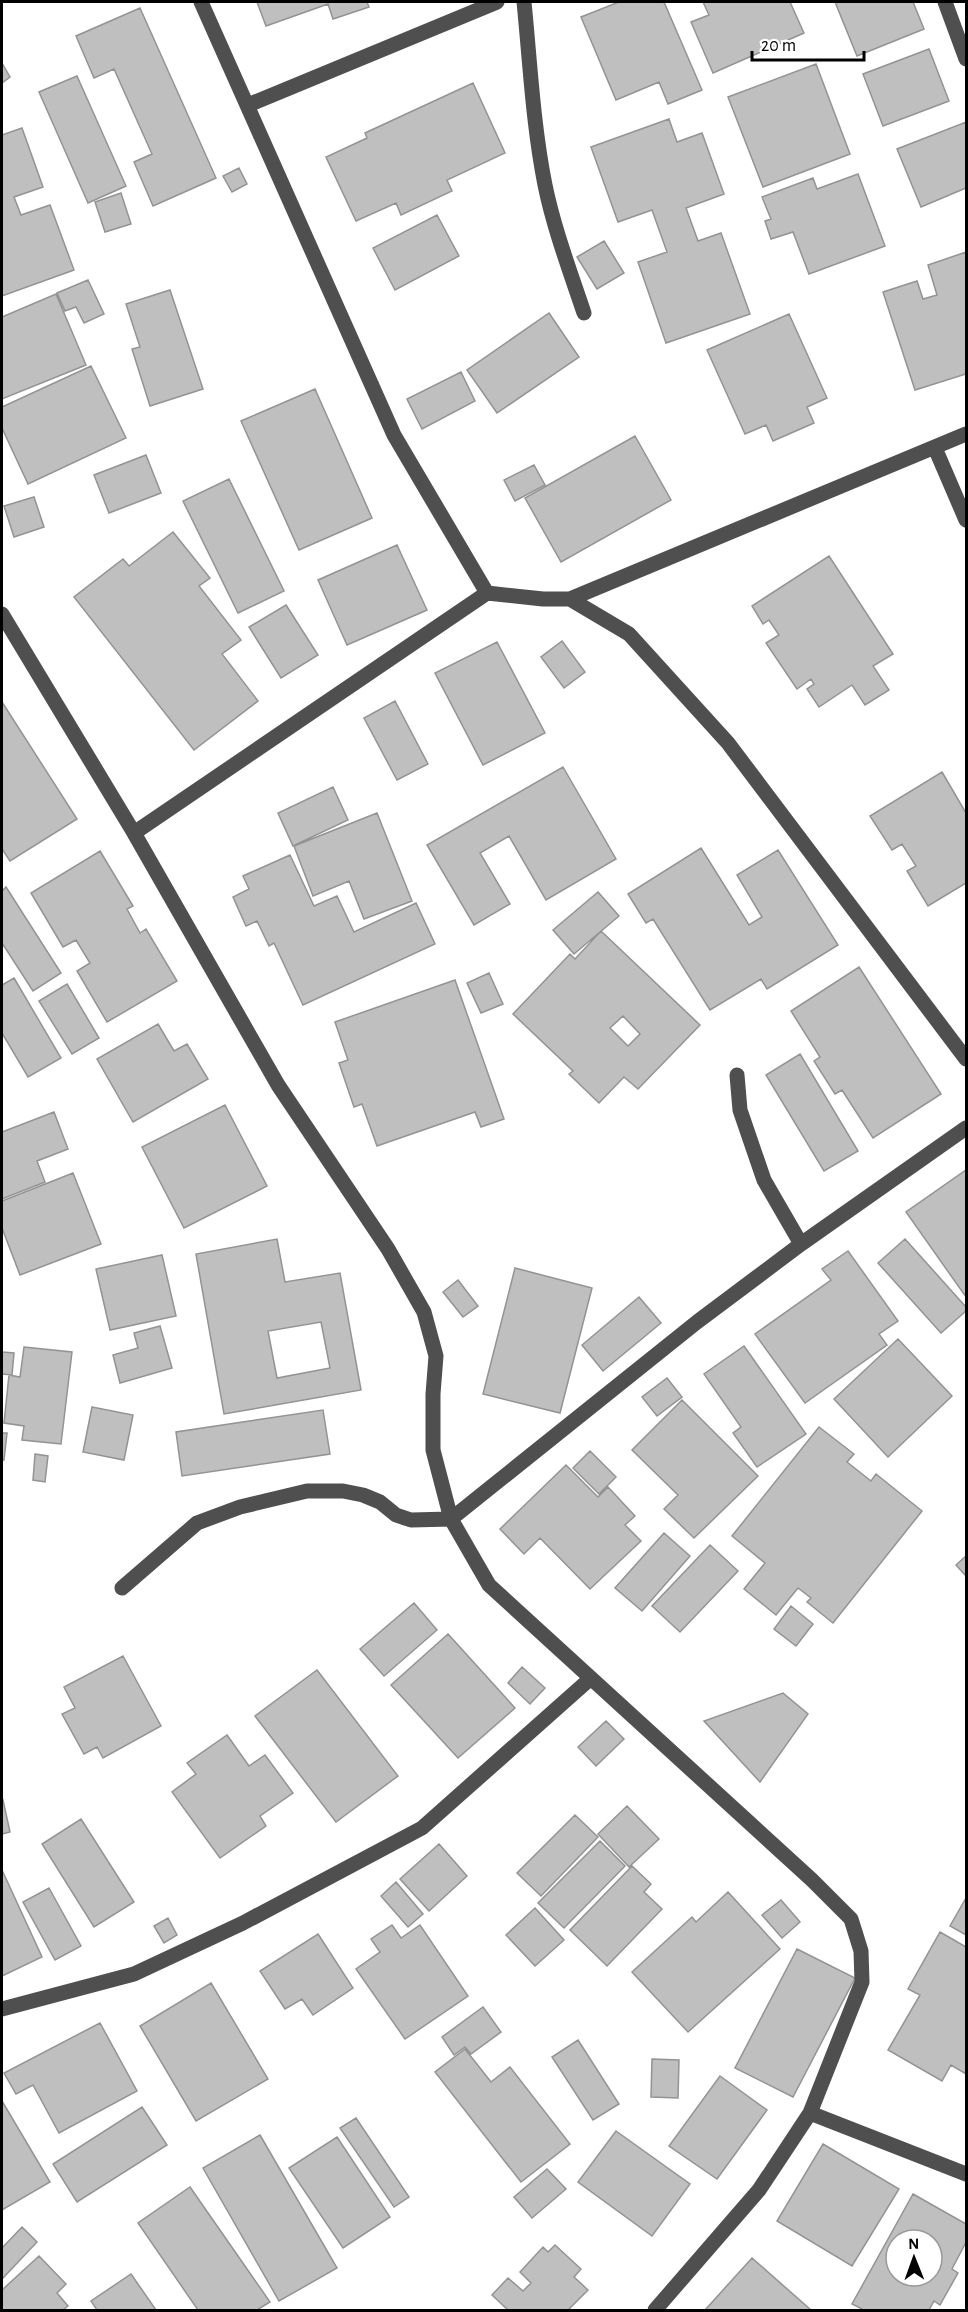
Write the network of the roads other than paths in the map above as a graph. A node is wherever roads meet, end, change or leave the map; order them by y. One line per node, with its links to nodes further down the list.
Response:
1 (201, 2): 6 (street)
2 (497, 2): 6 (street)
3 (524, 2): 7 (street)
4 (945, 2): 5 (street)
5 (966, 59)
6 (248, 105): 11 (street)
7 (584, 313)
8 (966, 434): 9 (street)
9 (934, 448): 10 (street); 12 (street)
10 (966, 519)
11 (488, 593): 12 (street); 14 (street)
12 (570, 599): 15 (street)
13 (4, 624): 14 (street)
14 (134, 833): 19 (street)
15 (966, 1059)
16 (737, 1075): 18 (street)
17 (966, 1128): 18 (street)
18 (801, 1244): 19 (street)
19 (451, 1519): 20 (street); 21 (street)
20 (122, 1588)
21 (591, 1678): 22 (street); 23 (street)
22 (2, 2009)
23 (810, 2113): 24 (street); 25 (street)
24 (966, 2174)
25 (655, 2310)

